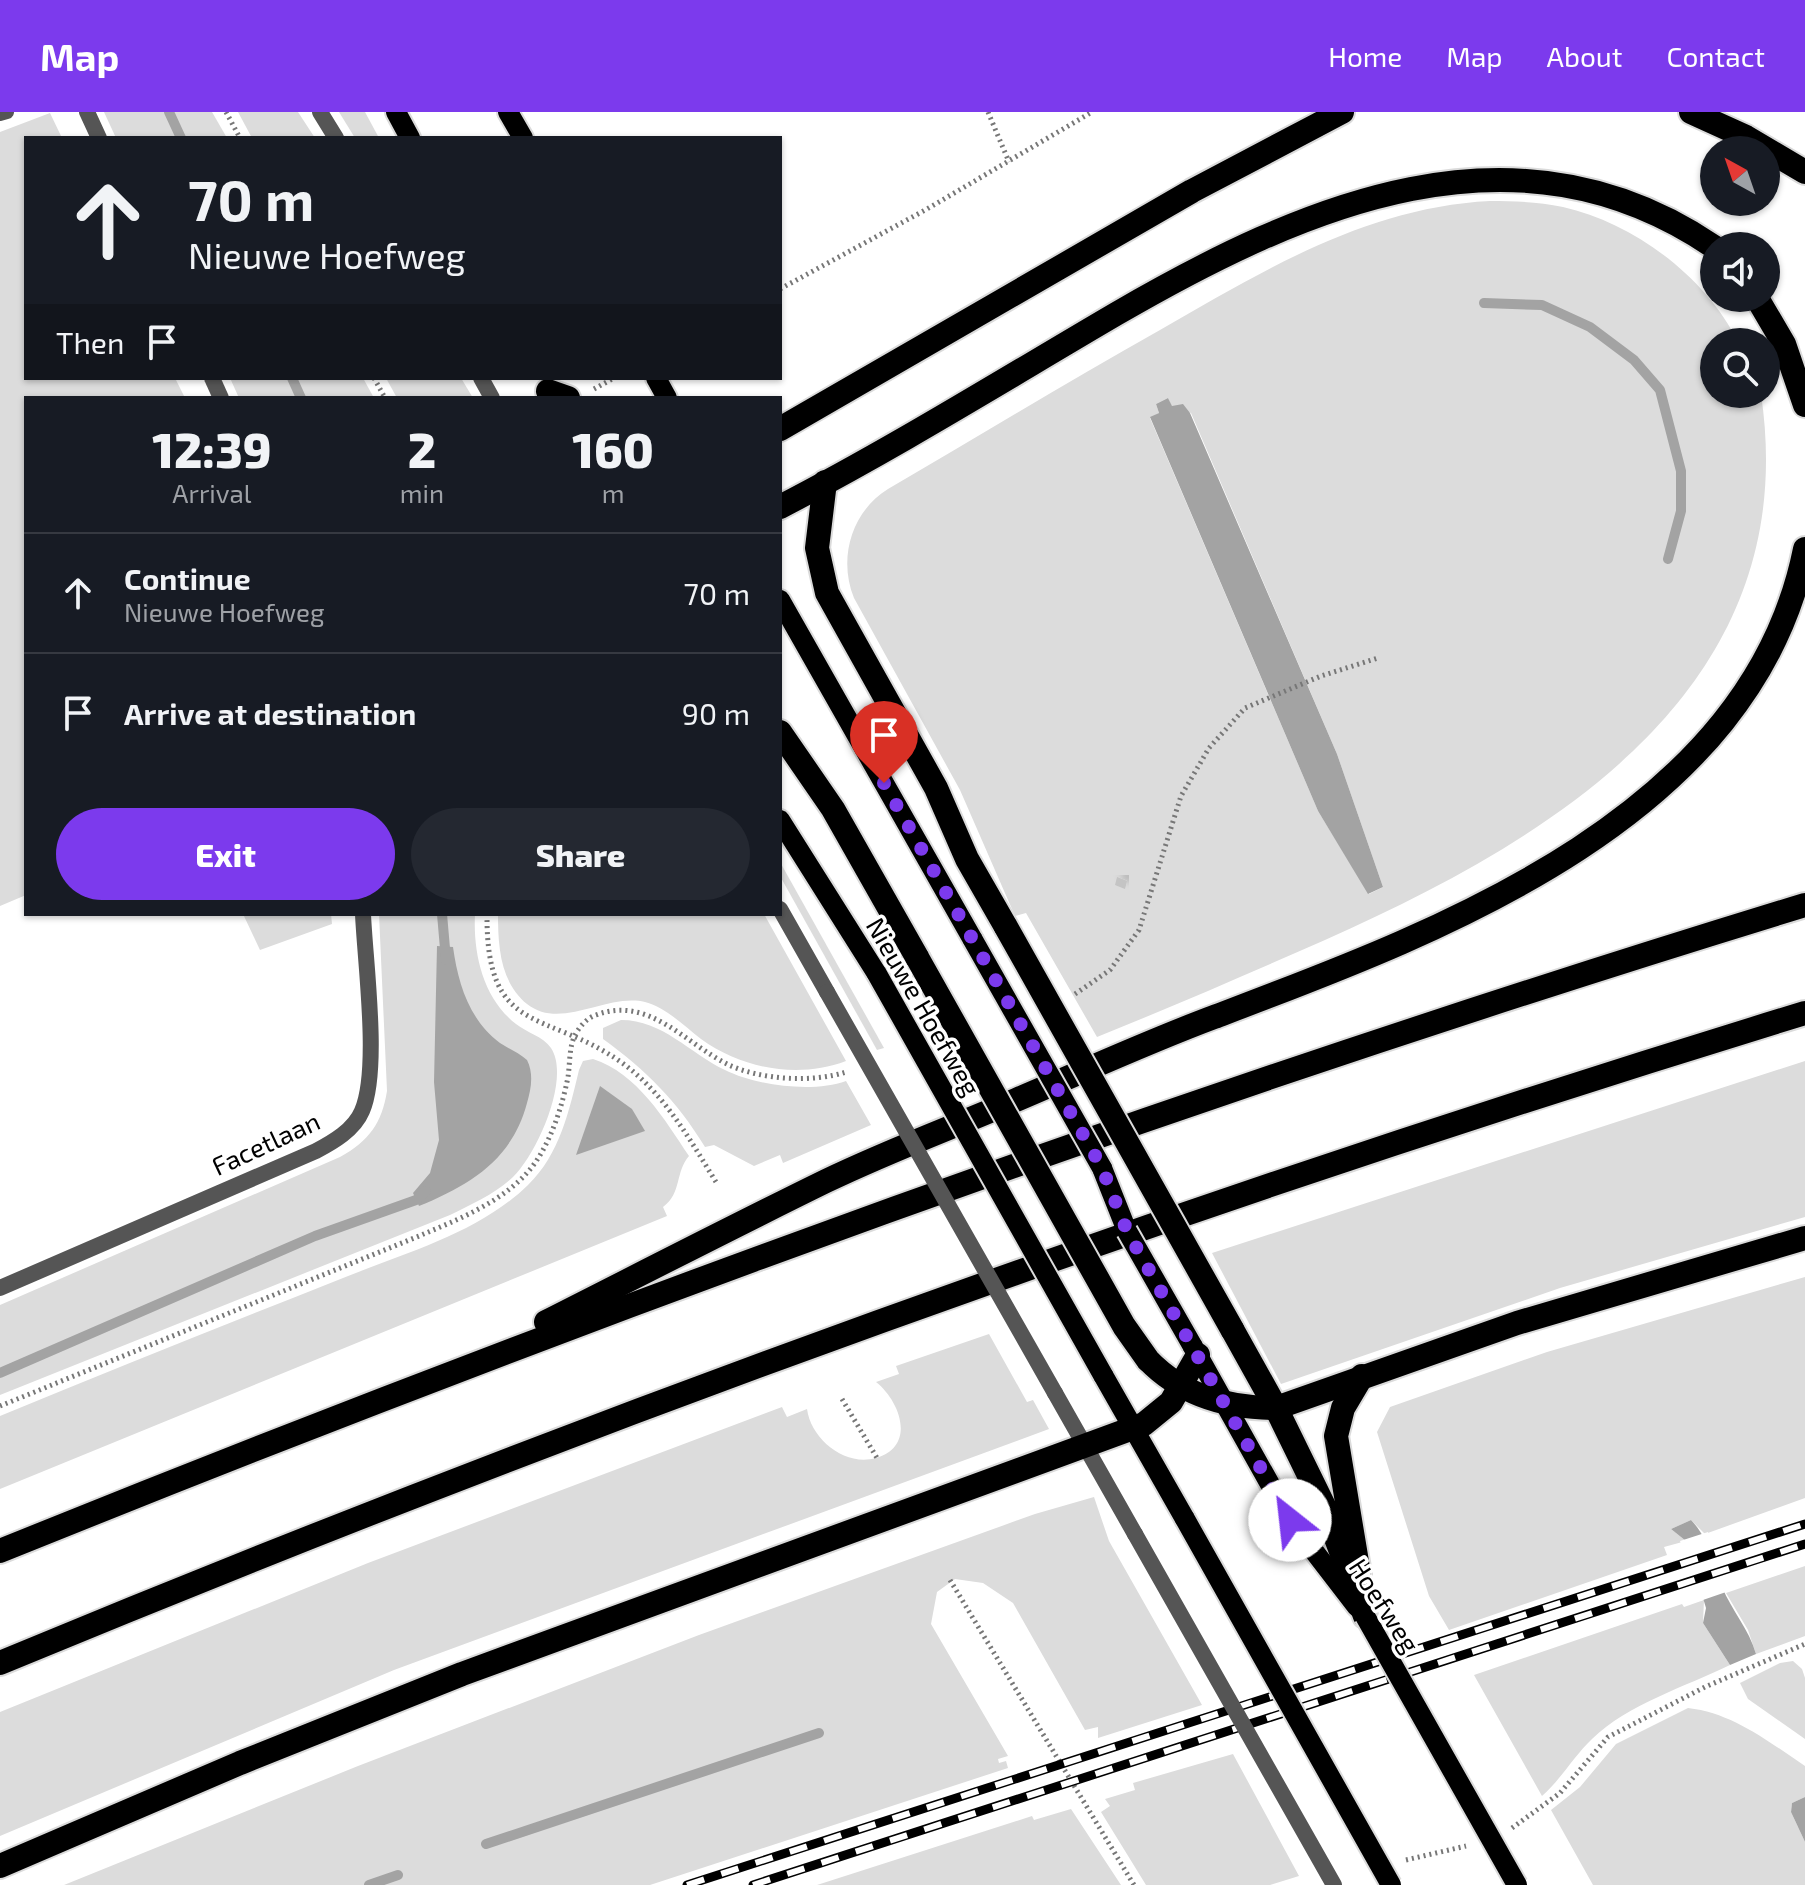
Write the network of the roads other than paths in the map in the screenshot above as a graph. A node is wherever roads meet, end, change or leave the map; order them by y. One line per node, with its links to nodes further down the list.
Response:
1 (7, 112): 8 (lane)
2 (87, 112): 9 (street)
3 (320, 112): 10 (street)
4 (396, 112): 11 (main road)
5 (508, 112): 12 (main road)
6 (1342, 112): 17 (highway)
7 (1691, 112): 13 (highway)
8 (0, 114)
9 (98, 136)
10 (335, 136)
11 (409, 136)
12 (522, 136)
13 (1805, 172)
14 (1700, 237): 18 (highway)
15 (1765, 312): 16 (highway)
16 (1805, 405)
17 (782, 428)
18 (825, 482): 19 (highway); 35 (highway, bridge)
19 (782, 506)
20 (1805, 549): 32 (highway)
21 (782, 604): 30 (main road, Hoefweg, bridge)
22 (782, 735): 33 (highway, bridge)
23 (782, 823): 36 (main road, Nieuwe Hoefweg, bridge)
24 (1805, 905): 32 (highway)
25 (782, 913): 37 (street, bridge)
26 (363, 916): 29 (street, Facetlaan)
27 (1805, 1013): 40 (highway)
28 (1805, 1238): 31 (highway)
29 (0, 1288)
30 (1195, 1350): 33 (highway); 34 (main road, Hoefweg)
31 (1362, 1376): 35 (highway); 39 (highway)
32 (433, 1378): 38 (highway)
33 (1181, 1387): 34 (highway); 36 (highway)
34 (1225, 1403): 35 (highway); 39 (main road, Hoefweg)
35 (1276, 1408): 39 (highway)
36 (1133, 1428): 37 (highway); 43 (main road, bridge)
37 (1085, 1446): 41 (highway); 42 (street, bridge)
38 (0, 1551)
39 (1365, 1616): 44 (main road, Hoefweg, bridge)
40 (0, 1663)
41 (0, 1866)
42 (1334, 1885)
43 (1391, 1885)
44 (1517, 1885)

